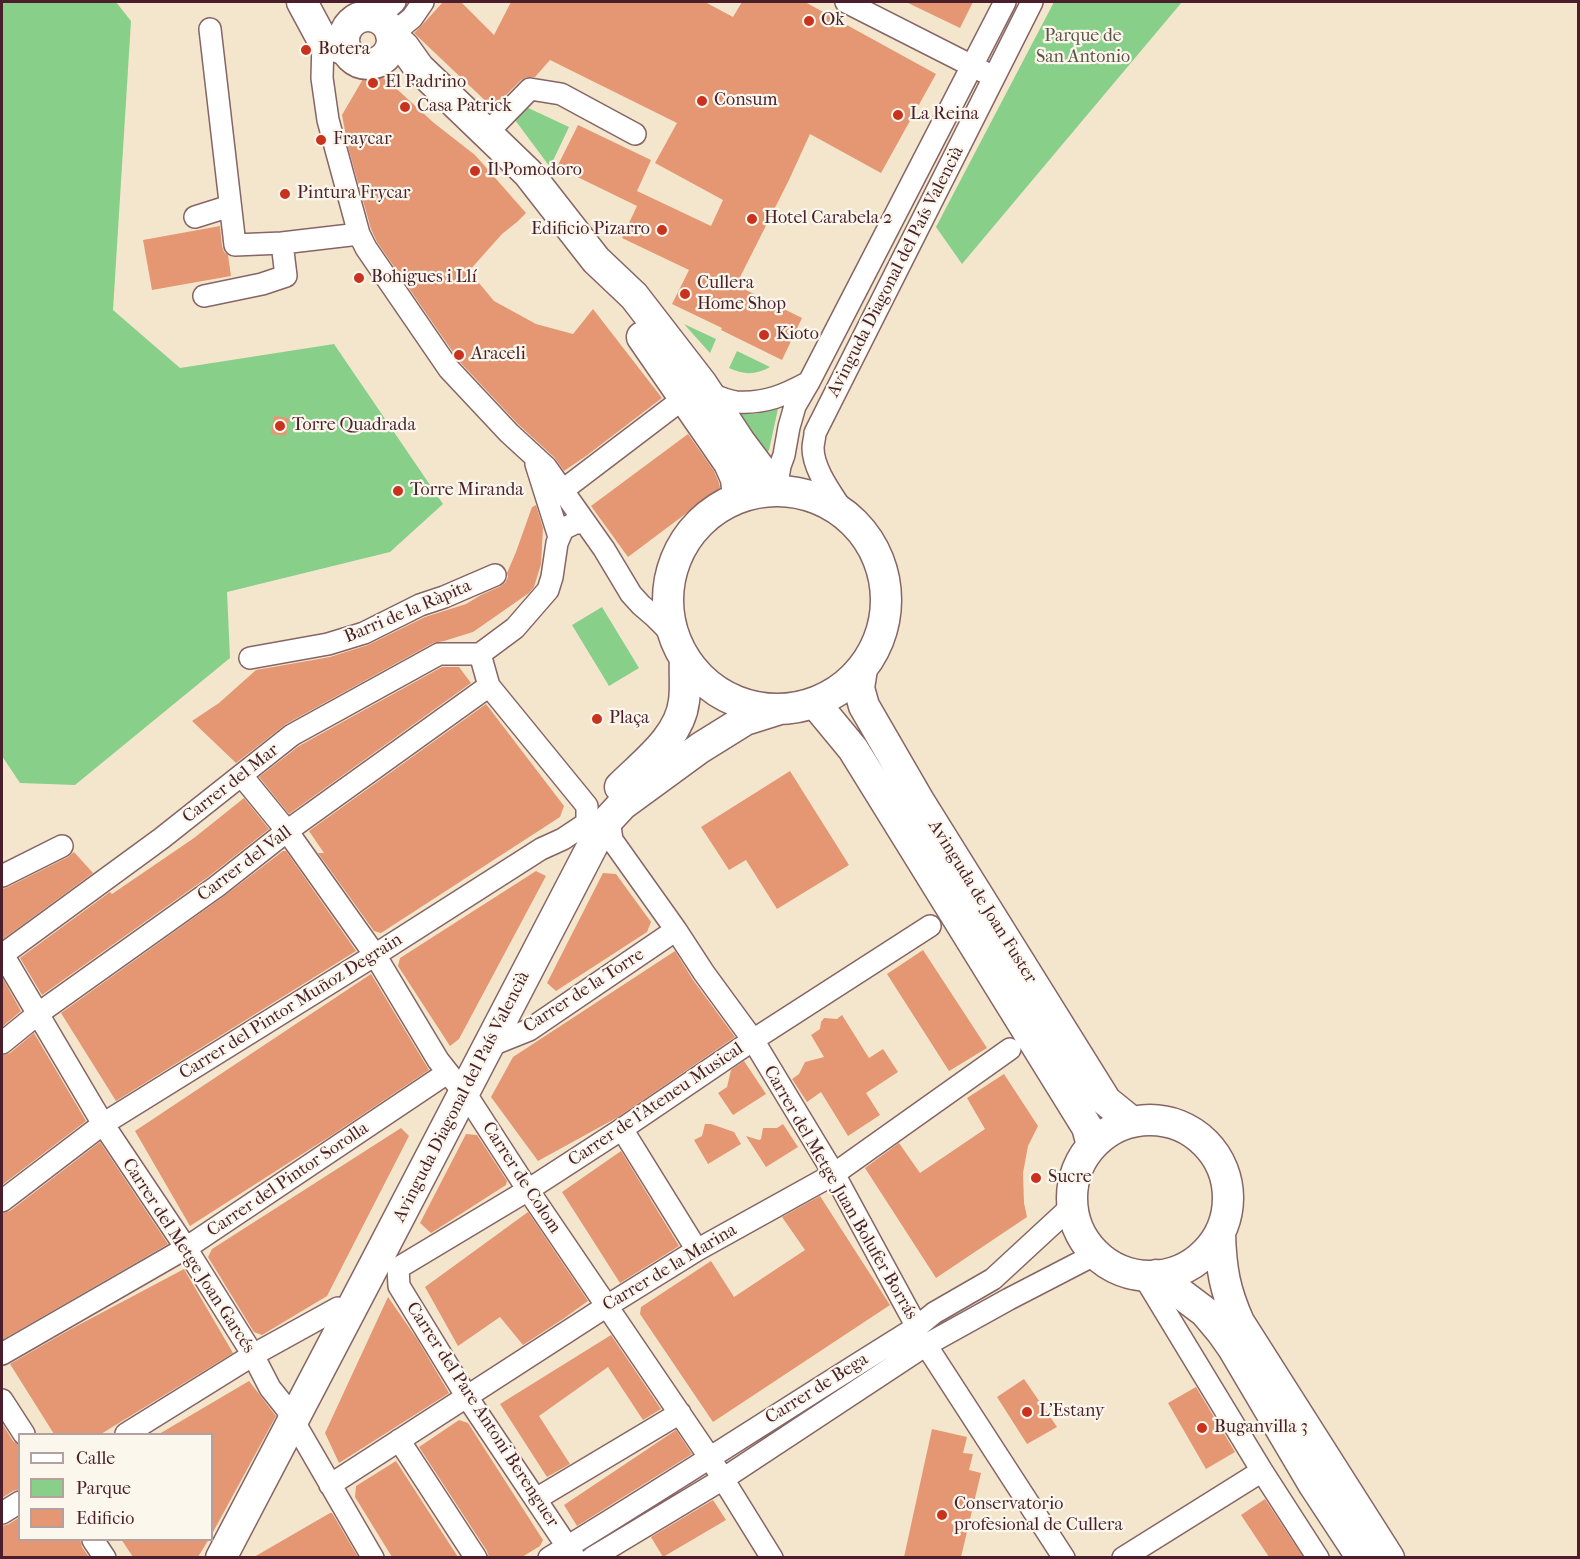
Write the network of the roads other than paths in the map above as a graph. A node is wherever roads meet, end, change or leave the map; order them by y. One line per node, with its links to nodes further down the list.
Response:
1 (302, 2): 8 (street)
2 (423, 2): 6 (street)
3 (846, 2): 9 (street)
4 (1005, 2): 9 (street, Avinguda Diagonal del País Valencià)
5 (1032, 2): 10 (street, Avinguda Diagonal del País Valencià)
6 (374, 23): 8 (street); 11 (street)
7 (210, 29): 13 (street)
8 (335, 46): 15 (street)
9 (971, 66): 10 (street); 18 (street, Avinguda Diagonal del País Valencià)
10 (994, 77): 24 (street, Avinguda Diagonal del País Valencià)
11 (488, 133): 12 (street); 19 (street)
12 (635, 134)
13 (230, 206): 14 (street); 16 (street)
14 (195, 217)
15 (359, 234): 16 (street); 20 (street)
16 (282, 243): 17 (street)
17 (204, 296)
18 (810, 382): 19 (street, Avinguda Diagonal del País Valencià); 22 (street, Avinguda Diagonal del País Valencià)
19 (697, 396): 21 (street); 22 (street); 23 (street)
20 (534, 457): 21 (street); 26 (street)
21 (563, 490): 25 (street)
22 (776, 490): 23 (street, Avinguda Diagonal del País Valencià); 24 (street, Avinguda Diagonal del País Valencià)
23 (738, 498): 28 (street, Avinguda Diagonal del País Valencià)
24 (844, 513): 31 (street, Avinguda Diagonal del País Valencià)
25 (585, 523): 26 (street); 28 (street)
26 (560, 537): 29 (street)
27 (495, 576): 30 (street, Barri de la Ràpita)
28 (680, 647): 34 (street); 36 (street, Avinguda Diagonal del País Valencià)
29 (480, 654): 32 (street); 35 (street, Carrer del Mar)
30 (250, 658)
31 (862, 669): 33 (street); 50 (street, Avinguda de Joan Fuster)
32 (489, 686): 36 (street, Carrer del Metge Juan Bolufer Borrás); 37 (street, Carrer del Vall)
33 (815, 702): 34 (street); 53 (street, Avinguda de Joan Fuster)
34 (780, 709): 36 (street, Avinguda Diagonal del País Valencià)
35 (242, 776): 37 (street, Carrer de Colom); 42 (street, Carrer del Mar)
36 (598, 821): 41 (street, Carrer del Metge Juan Bolufer Borrás); 43 (street, Carrer del Pintor Muñoz Degrain); 47 (street, Avinguda Diagonal del País Valencià); 49 (street, Avinguda Diagonal del País Valencià)
37 (286, 831): 43 (street, Carrer de Colom); 44 (street, Carrer del Vall)
38 (62, 846): 39 (street)
39 (2, 876)
40 (930, 926): 45 (street, Carrer de l'Ateneu Musical)
41 (676, 930): 45 (street, Carrer del Metge Juan Bolufer Borrás); 47 (street, Carrer de la Torre)
42 (2, 954): 44 (street, Carrer del Metge Joan Garcés)
43 (375, 955): 49 (street, Carrer de Colom); 51 (street, Carrer del Pintor Muñoz Degrain)
44 (39, 1013): 46 (street, Carrer del Vall); 51 (street, Carrer del Metge Joan Garcés)
45 (753, 1041): 52 (street, Carrer de l'Ateneu Musical); 54 (street, Carrer del Metge Juan Bolufer Borrás)
46 (2, 1043)
47 (489, 1046): 49 (street, Avinguda Diagonal del País Valencià)
48 (1010, 1049): 54 (street, Carrer de la Marina)
49 (455, 1082): 55 (street, Carrer de Colom); 59 (street, Carrer del Pintor Sorolla); 62 (street, Avinguda Diagonal del País Valencià); 65 (street, Avinguda Diagonal del País Valencià)
50 (1132, 1122): 53 (street); 58 (street)
51 (103, 1124): 56 (street, Carrer del Pintor Muñoz Degrain); 59 (street, Carrer del Metge Joan Garcés)
52 (622, 1129): 55 (street, Carrer de l'Ateneu Musical); 60 (street)
53 (1092, 1145): 57 (street)
54 (834, 1174): 60 (street, Carrer de la Marina); 66 (street, Carrer del Metge Juan Bolufer Borrás)
55 (528, 1190): 62 (street, Carrer de l'Ateneu Musical); 64 (street, Carrer de Colom)
56 (2, 1201)
57 (1072, 1206): 61 (street); 66 (street, Carrer de Bega)
58 (1220, 1234): 63 (street); 70 (street)
59 (186, 1248): 68 (street, Carrer del Pintor Sorolla); 69 (street, Carrer del Metge Joan Garcés)
60 (698, 1250): 64 (street, Carrer de la Marina)
61 (1096, 1254): 63 (street); 67 (street, Carrer de Bega)
62 (388, 1263): 71 (street, Carrer del Pare Antoni Berenguer); 74 (street, Avinguda Diagonal del País Valencià)
63 (1149, 1275): 70 (street); 79 (street)
64 (607, 1306): 71 (street, Carrer de la Marina); 73 (street, Carrer de Colom)
65 (338, 1308): 69 (street); 74 (street, Avinguda Diagonal del País Valencià)
66 (916, 1327): 78 (street, Carrer de Bega)
67 (926, 1346): 80 (street, Carrer de Bega); 95 (street)
68 (2, 1354)
69 (253, 1355): 74 (street, Carrer del Metge Joan Garcés); 76 (street)
70 (1270, 1390): 98 (street); 99 (street)
71 (467, 1397): 77 (street, Carrer de la Marina); 82 (street, Carrer del Pare Antoni Berenguer)
72 (2, 1400): 75 (street)
73 (680, 1413): 78 (street, Carrer de Colom); 82 (street)
74 (290, 1414): 81 (street, Carrer del Metge Joan Garcés); 88 (street, Avinguda Diagonal del País Valencià); 89 (street, Avinguda Diagonal del País Valencià)
75 (23, 1433)
76 (128, 1433)
77 (399, 1440): 81 (street, Carrer de la Marina); 91 (street)
78 (710, 1458): 80 (street, Carrer de Colom); 86 (street, Carrer de Bega)
79 (1262, 1471): 96 (street); 97 (street)
80 (723, 1479): 93 (street, Carrer de Bega); 94 (street, Carrer de Colom)
81 (330, 1485): 90 (street, Carrer del Metge Joan Garcés)
82 (536, 1499): 86 (street, Carrer del Pare Antoni Berenguer)
83 (18, 1503): 84 (street)
84 (2, 1513)
85 (94, 1541): 87 (street)
86 (572, 1552): 92 (street, Carrer de Bega)
87 (105, 1557)
88 (208, 1557)
89 (221, 1557)
90 (373, 1557)
91 (476, 1557)
92 (549, 1557)
93 (592, 1557)
94 (772, 1557)
95 (1064, 1557)
96 (1123, 1557)
97 (1318, 1557)
98 (1362, 1557)
99 (1389, 1557)

